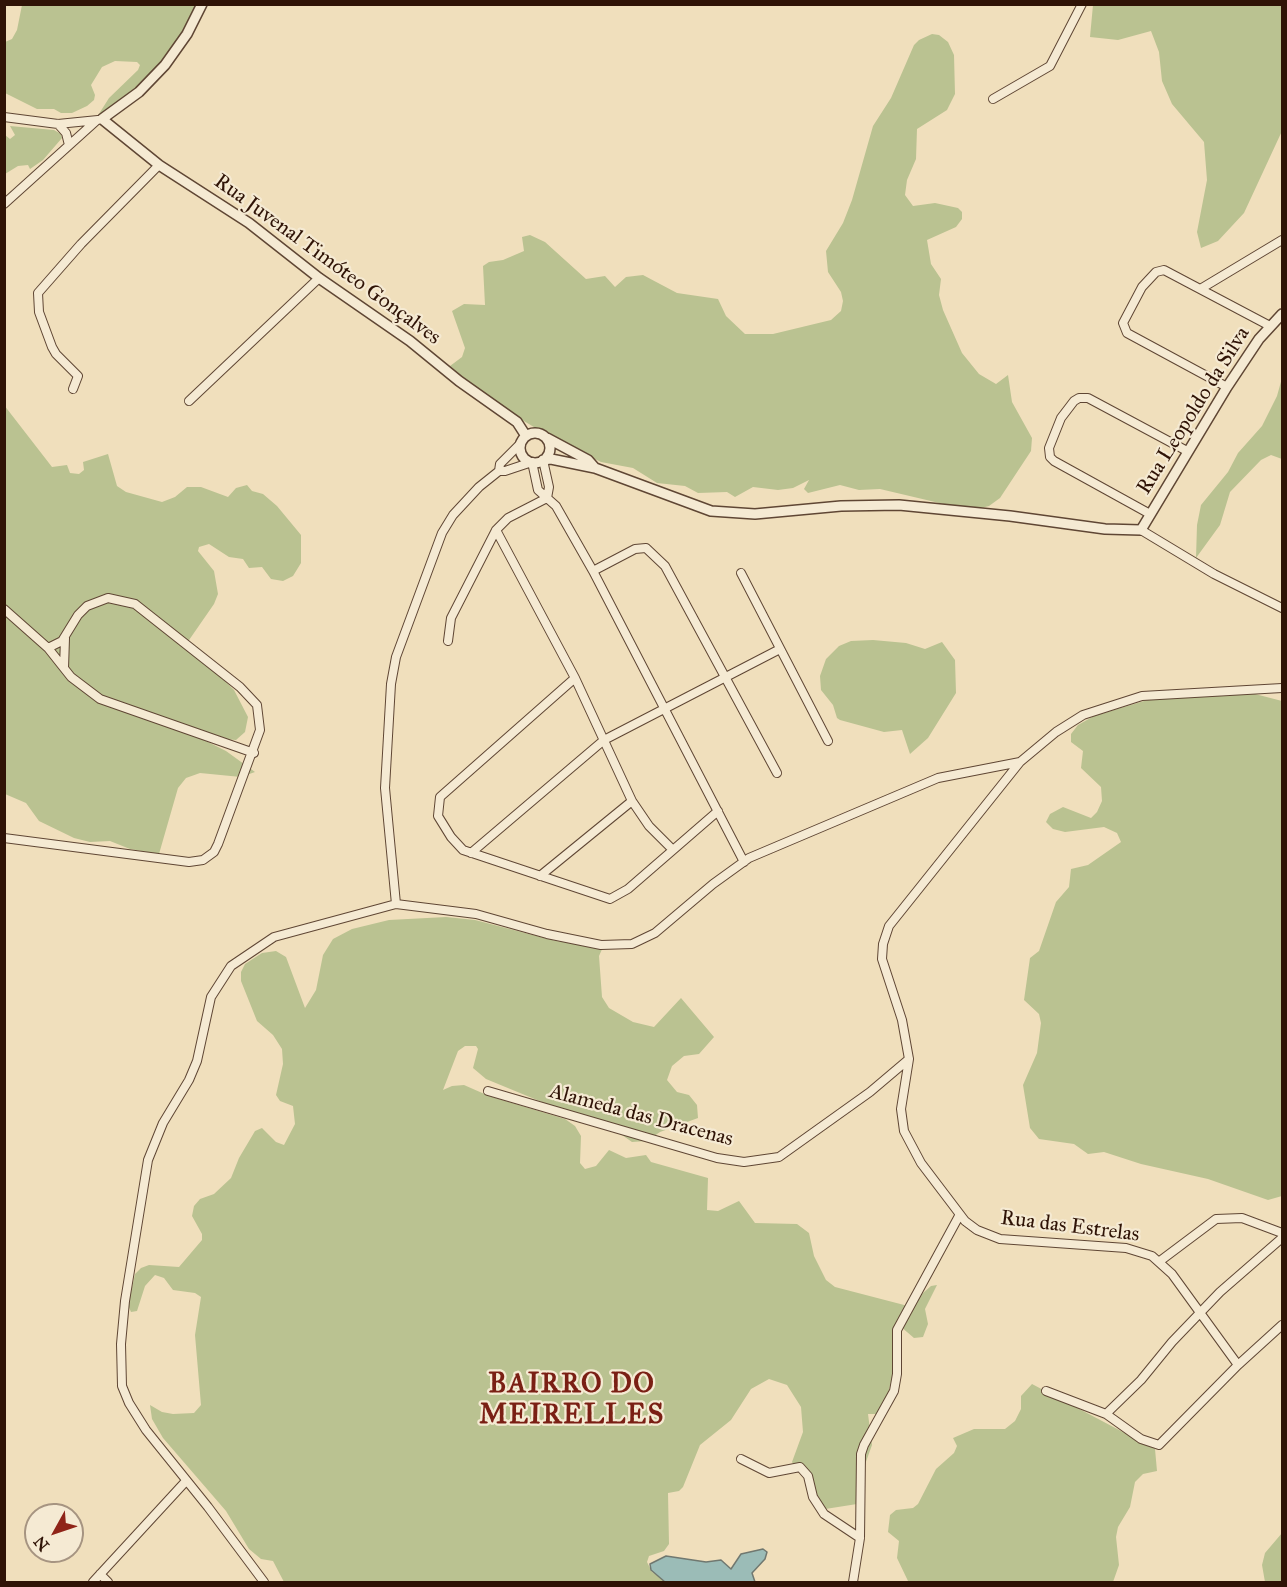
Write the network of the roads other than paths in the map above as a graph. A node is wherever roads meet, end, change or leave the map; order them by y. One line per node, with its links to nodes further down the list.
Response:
1 (202, 4): 5 (street)
2 (1082, 4): 3 (street)
3 (993, 99)
4 (4, 117): 6 (street)
5 (99, 120): 6 (street); 7 (street); 8 (street, Rua Juvenal Timóteo Gonçalves)
6 (58, 124): 7 (street)
7 (69, 145): 9 (street)
8 (159, 165): 11 (street, Rua Juvenal Timóteo Gonçalves); 16 (street)
9 (4, 204)
10 (1282, 240): 12 (street)
11 (319, 278): 17 (street); 19 (street, Rua Juvenal Timóteo Gonçalves)
12 (1202, 288): 14 (street); 15 (street)
13 (1282, 314): 14 (street, Rua Leopoldo da Silva)
14 (1270, 326): 15 (street, Rua Leopoldo da Silva)
15 (1227, 387): 20 (street, Rua Leopoldo da Silva)
16 (73, 389)
17 (189, 401)
18 (546, 438): 19 (street); 21 (street); 23 (street)
19 (524, 439): 22 (street); 24 (street)
20 (1187, 451): 26 (street, Rua Leopoldo da Silva); 26 (street)
21 (543, 460): 22 (street); 23 (street); 25 (street)
22 (532, 462): 24 (street); 25 (street)
23 (596, 468): 28 (street)
24 (499, 471): 54 (street)
25 (547, 498): 27 (street); 29 (street)
26 (1150, 514): 28 (street, Rua Leopoldo da Silva)
27 (496, 530): 34 (street); 38 (street)
28 (1141, 530): 31 (street)
29 (593, 571): 39 (street); 41 (street)
30 (741, 573): 36 (street)
31 (1282, 608)
32 (4, 609): 35 (street)
33 (65, 636): 35 (street); 37 (street); 44 (street)
34 (448, 641)
35 (48, 648): 37 (street)
36 (780, 649): 39 (street); 43 (street)
37 (64, 669): 44 (street)
38 (575, 678): 42 (street); 51 (street)
39 (725, 678): 41 (street); 46 (street)
40 (1282, 688): 45 (street)
41 (665, 709): 42 (street); 48 (street)
42 (604, 740): 47 (street); 51 (street)
43 (828, 741)
44 (254, 753): 49 (street)
45 (1020, 762): 52 (street); 55 (street)
46 (777, 772)
47 (632, 801): 50 (street); 53 (street)
48 (718, 811): 50 (street); 52 (street)
49 (4, 838)
50 (672, 849): 53 (street)
51 (471, 853): 53 (street)
52 (744, 862): 54 (street)
53 (540, 876)
54 (396, 904): 67 (street)
55 (909, 1059): 56 (street, Alameda das Dracenas); 57 (street)
56 (488, 1091)
57 (960, 1216): 60 (street, Rua das Estrelas); 68 (street)
58 (1282, 1233): 60 (street)
59 (1282, 1238): 61 (street)
60 (1160, 1261): 61 (street, Rua das Estrelas)
61 (1199, 1313): 63 (street, Rua das Estrelas); 65 (street)
62 (1282, 1325): 63 (street)
63 (1239, 1365): 65 (street)
64 (1046, 1390): 65 (street)
65 (1106, 1414)
66 (741, 1459): 68 (street)
67 (186, 1481): 69 (street); 72 (street)
68 (860, 1538): 73 (street)
69 (100, 1574): 70 (street); 71 (street)
70 (93, 1582)
71 (108, 1582)
72 (264, 1582)
73 (853, 1582)

